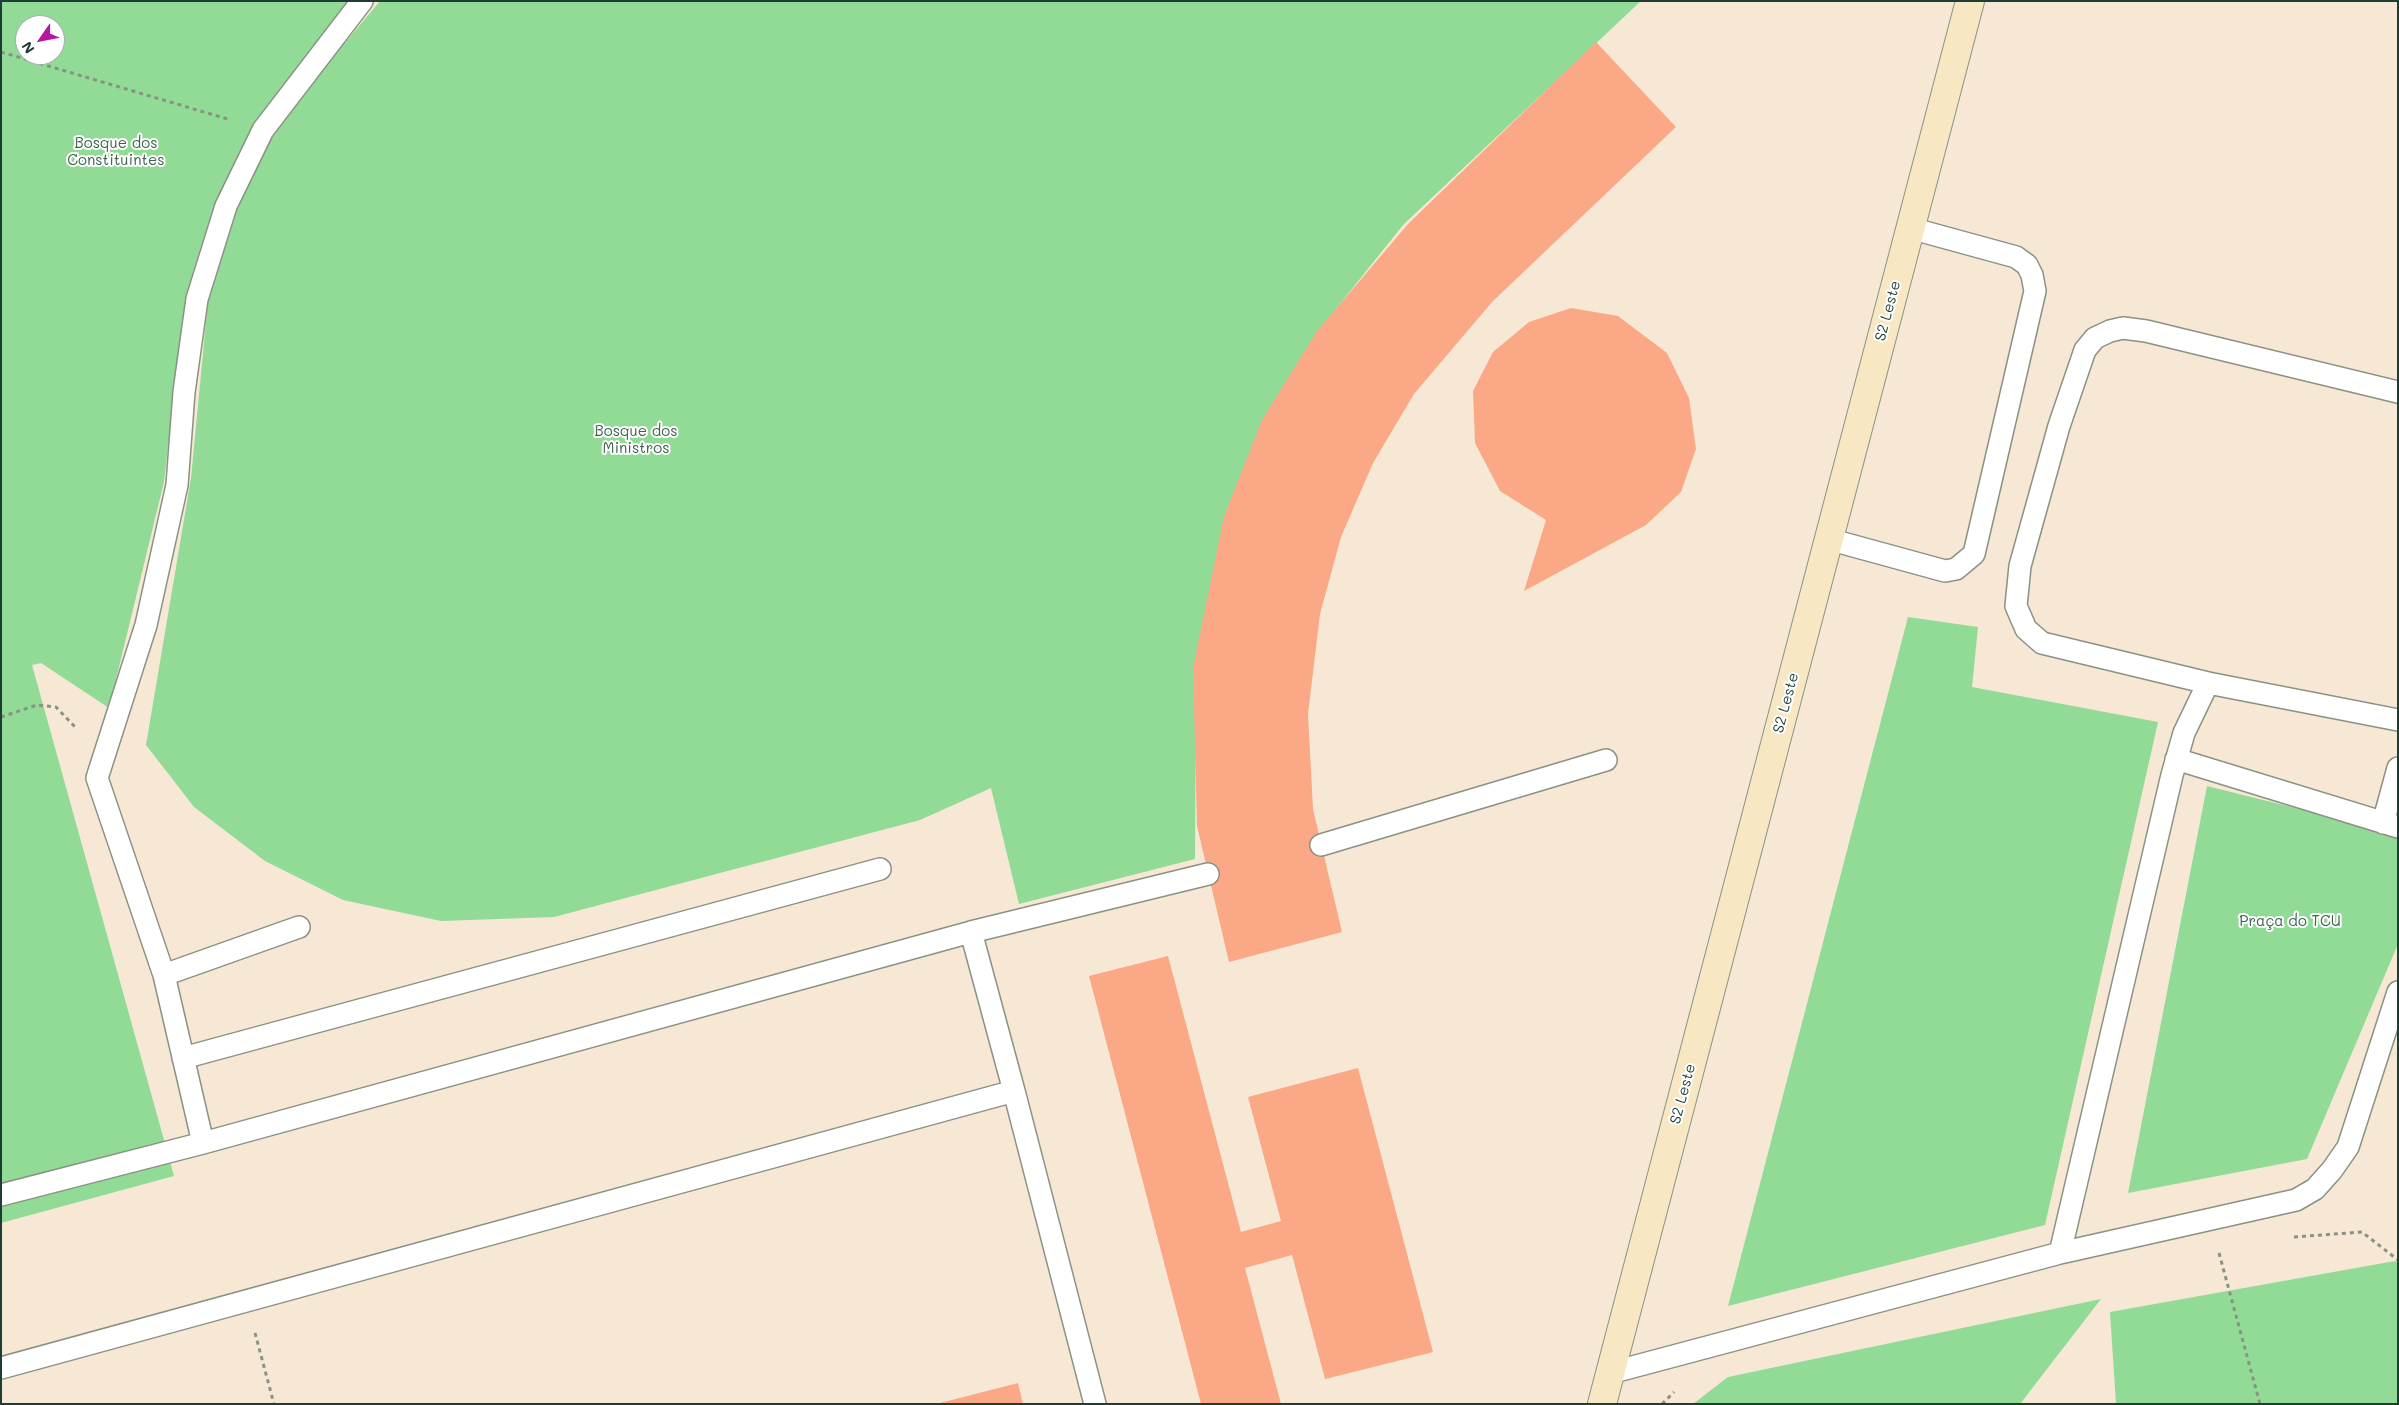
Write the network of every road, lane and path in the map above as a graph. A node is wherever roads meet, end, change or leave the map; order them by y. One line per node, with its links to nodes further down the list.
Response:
1 (362, 1): 4 (lane)
2 (1970, 1): 5 (main road, S2 Leste)
3 (1, 52): 4 (path)
4 (263, 130): 14 (lane)
5 (1910, 228): 7 (main road, S2 Leste); 7 (lane)
6 (2398, 392): 8 (lane)
7 (1828, 539): 33 (main road, S2 Leste)
8 (2208, 683): 10 (lane); 12 (lane)
9 (1, 717): 14 (path)
10 (2398, 720)
11 (1606, 760): 16 (lane)
12 (2176, 760): 15 (lane); 29 (lane)
13 (2398, 768): 15 (lane)
14 (97, 778): 21 (lane)
15 (2391, 825)
16 (1321, 845)
17 (880, 869): 23 (lane)
18 (1208, 874): 20 (lane)
19 (299, 927): 21 (lane)
20 (971, 932): 24 (lane); 25 (lane)
21 (164, 975): 23 (lane)
22 (2398, 992): 29 (lane)
23 (183, 1058): 25 (lane)
24 (1014, 1091): 31 (lane); 35 (lane)
25 (203, 1143): 26 (lane)
26 (1, 1196)
27 (2286, 1238): 30 (path)
28 (2217, 1244): 37 (path)
29 (2060, 1253): 33 (lane)
30 (2398, 1260)
31 (246, 1301): 32 (lane); 34 (path)
32 (1, 1368)
33 (1610, 1373): 36 (main road, S2 Leste)
34 (274, 1404)
35 (1095, 1404)
36 (1602, 1404)
37 (2260, 1404)

